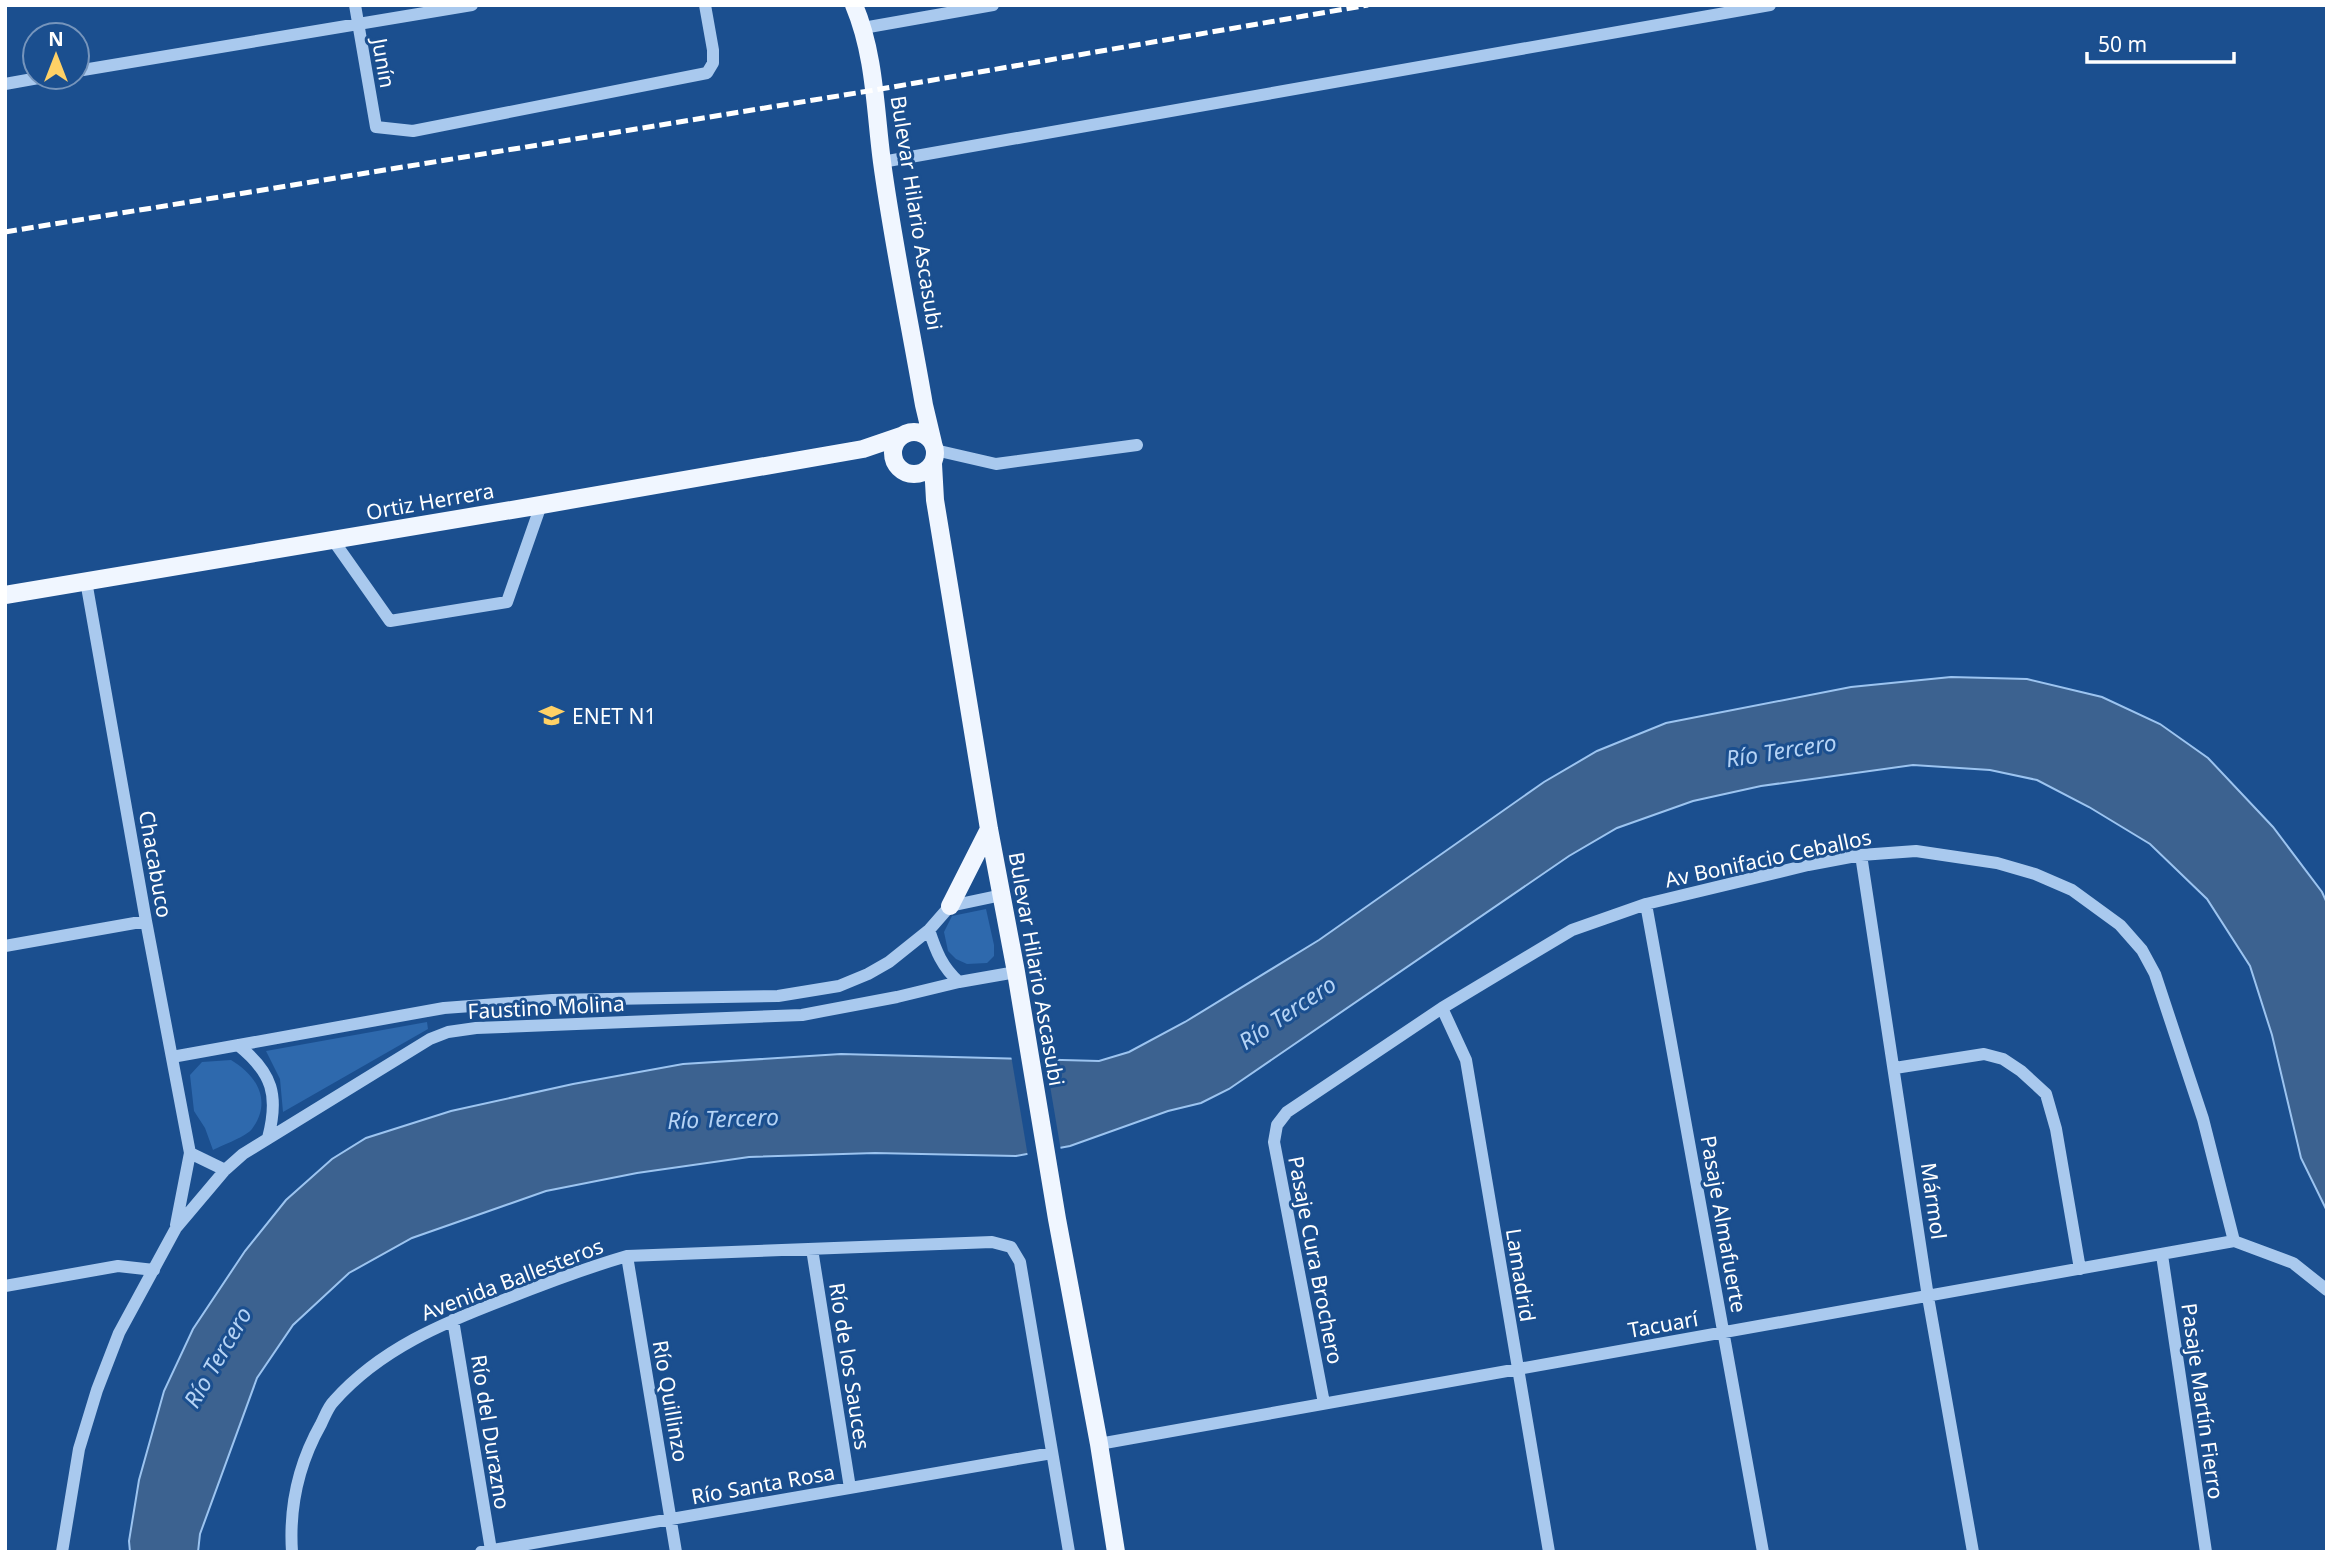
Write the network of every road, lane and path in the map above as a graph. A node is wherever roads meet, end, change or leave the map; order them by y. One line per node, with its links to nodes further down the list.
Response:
1 (355, 5): 8 (street, Junín)
2 (472, 5): 8 (street)
3 (705, 5): 8 (street, Junín)
4 (854, 5): 9 (main road, Bulevar Hilario Ascasubi)
5 (868, 5): 9 (main road, Bulevar Hilario Ascasubi)
6 (993, 5): 9 (street)
7 (1770, 5): 11 (street)
8 (358, 23): 10 (street)
9 (863, 28): 11 (main road, Bulevar Hilario Ascasubi)
10 (91, 69)
11 (882, 162): 12 (main road, Bulevar Hilario Ascasubi)
12 (924, 405): 13 (main road); 16 (main road, Bulevar Hilario Ascasubi)
13 (908, 434): 15 (main road, Ortiz Herrera); 16 (main road); 17 (main road)
14 (1137, 445): 16 (street)
15 (863, 449): 17 (main road); 20 (main road, Ortiz Herrera)
16 (934, 452): 18 (main road); 19 (main road, Bulevar Hilario Ascasubi)
17 (895, 463): 18 (main road)
18 (914, 475): 19 (main road)
19 (935, 500): 24 (main road, Bulevar Hilario Ascasubi)
20 (541, 505): 21 (main road, Ortiz Herrera); 21 (street)
21 (333, 540): 22 (main road, Ortiz Herrera)
22 (86, 581): 23 (main road, Ortiz Herrera); 29 (street, Chacabuco)
23 (5, 595)
24 (989, 829): 26 (main road, Bulevar Hilario Ascasubi); 28 (main road)
25 (1861, 855): 27 (street, Av Bonifacio Ceballos); 37 (street, Mármol); 43 (street, Av Bonifacio Ceballos)
26 (1002, 895): 28 (street); 32 (main road, Bulevar Hilario Ascasubi)
27 (1646, 904): 34 (street, Av Bonifacio Ceballos); 53 (street, Pasaje Almafuerte)
28 (950, 906): 30 (street, Faustino Molina)
29 (146, 921): 31 (street); 36 (street, Chacabuco)
30 (929, 930): 33 (street); 35 (street, Faustino Molina)
31 (5, 946)
32 (1016, 972): 33 (street, Faustino Molina); 56 (main road, Bulevar Hilario Ascasubi)
33 (959, 982): 39 (street, Faustino Molina)
34 (1442, 1008): 38 (street, Av Bonifacio Ceballos); 54 (street, Lamadrid)
35 (238, 1045): 36 (street, Faustino Molina); 39 (street)
36 (172, 1057): 40 (street, Chacabuco)
37 (1895, 1068): 47 (street); 51 (street, Mármol)
38 (1277, 1125): 55 (street, Pasaje Cura Brochero)
39 (268, 1138): 41 (street, Faustino Molina)
40 (190, 1153): 41 (street); 42 (street)
41 (225, 1170): 42 (street, Faustino Molina)
42 (176, 1228): 48 (street)
43 (2234, 1241): 45 (street, Tacuarí); 50 (street)
44 (811, 1249): 46 (street, Avenida Ballesteros); 57 (street, Avenida Ballesteros); 58 (street, Río de los Sauces)
45 (2162, 1255): 47 (street, Tacuarí); 69 (street, Pasaje Martín Fierro)
46 (627, 1256): 52 (street, Avenida Ballesteros); 59 (street, Río Quillinzo)
47 (2080, 1269): 51 (street, Tacuarí)
48 (154, 1270): 49 (street); 61 (street)
49 (5, 1286)
50 (2327, 1290)
51 (1928, 1297): 53 (street, Tacuarí); 68 (street, Mármol)
52 (453, 1320): 60 (street, Río del Durazno); 62 (street, Avenida Ballesteros)
53 (1725, 1333): 54 (street, Tacuarí); 67 (street, Pasaje Almafuerte)
54 (1518, 1370): 55 (street, Tacuarí); 66 (street, Lamadrid)
55 (1324, 1403): 56 (street, Tacuarí)
56 (1099, 1444): 65 (main road, Bulevar Hilario Ascasubi)
57 (1052, 1453): 58 (street, Río Santa Rosa); 64 (street)
58 (850, 1488): 59 (street, Río Santa Rosa)
59 (671, 1519): 60 (street, Río Santa Rosa); 63 (street, Río Quillinzo)
60 (486, 1551)
61 (62, 1552)
62 (292, 1552)
63 (676, 1552)
64 (1069, 1552)
65 (1116, 1552)
66 (1549, 1552)
67 (1763, 1552)
68 (1973, 1552)
69 (2206, 1552)

